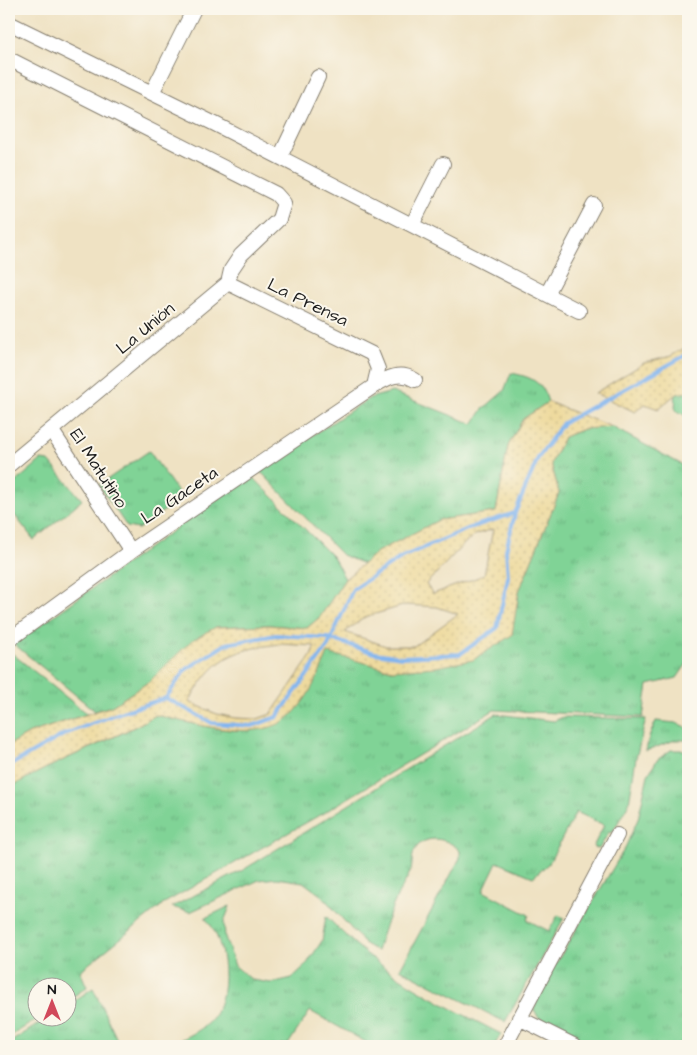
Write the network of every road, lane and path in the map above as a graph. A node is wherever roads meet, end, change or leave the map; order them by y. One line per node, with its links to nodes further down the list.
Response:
1 (194, 9): 5 (street)
2 (9, 23): 5 (street)
3 (9, 60): 10 (street, La Unión)
4 (318, 77): 6 (street)
5 (152, 93): 6 (street)
6 (280, 157): 9 (street)
7 (443, 164): 9 (street)
8 (594, 205): 11 (street)
9 (412, 225): 11 (street)
10 (228, 283): 14 (street, La Prensa); 15 (street, La Unión)
11 (547, 294): 12 (street)
12 (579, 311)
13 (415, 380): 14 (street, La Gaceta)
14 (374, 386): 17 (street, La Gaceta)
15 (52, 430): 16 (street, La Unión); 17 (street, El Matutino)
16 (9, 466)
17 (131, 551): 18 (street, La Gaceta)
18 (9, 640)
19 (617, 835): 20 (street)
20 (519, 1018): 21 (street); 22 (street)
21 (505, 1046)
22 (575, 1046)

